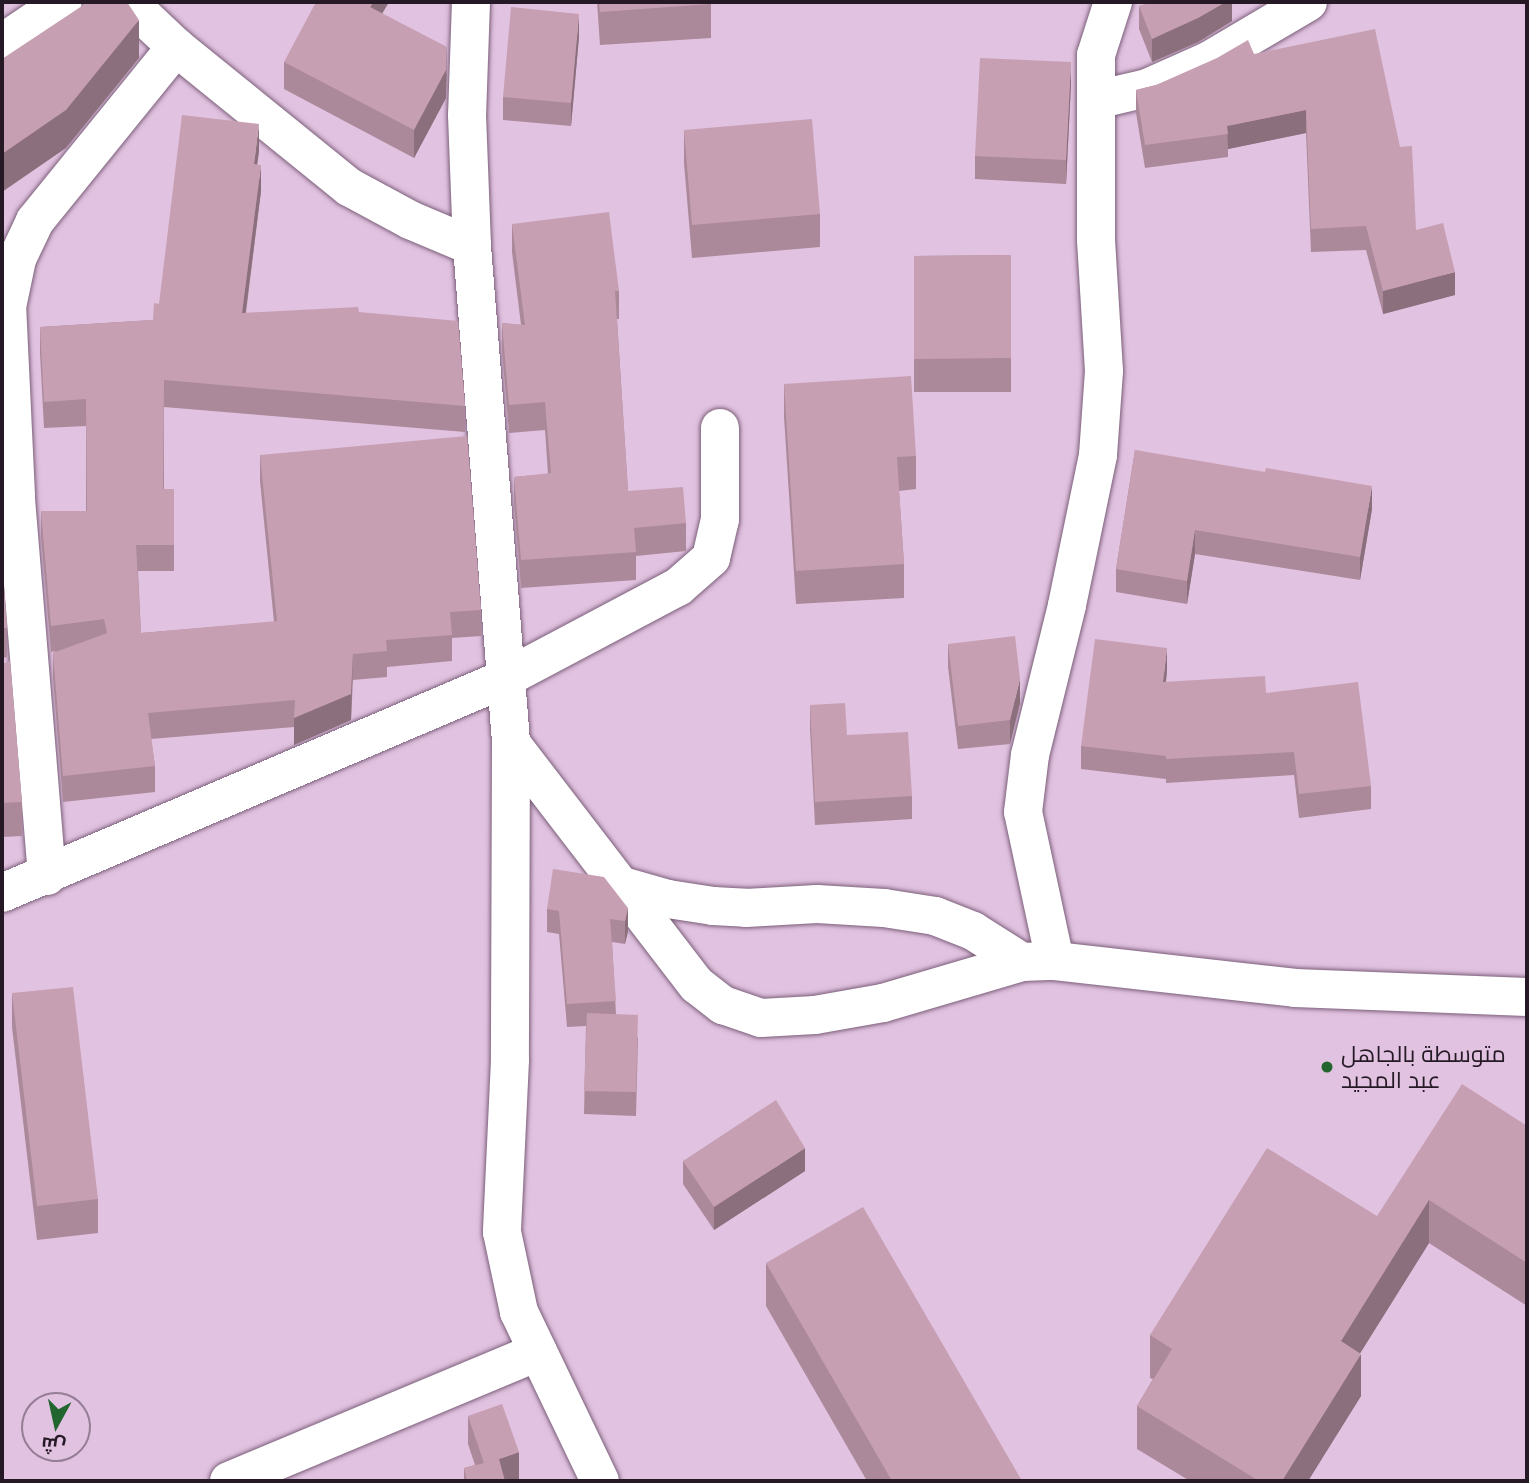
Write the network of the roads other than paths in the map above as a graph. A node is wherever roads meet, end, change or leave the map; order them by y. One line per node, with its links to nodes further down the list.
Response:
1 (63, 2): 6 (street)
2 (123, 2): 7 (street)
3 (471, 2): 9 (street)
4 (1113, 2): 8 (street)
5 (1308, 2): 8 (street)
6 (2, 43)
7 (176, 47): 9 (street); 10 (street)
8 (1096, 100): 17 (street)
9 (472, 246): 12 (street)
10 (6, 397): 14 (street)
11 (720, 428): 12 (street)
12 (505, 679): 13 (street); 14 (street)
13 (511, 743): 15 (street); 19 (street)
14 (47, 876): 16 (street)
15 (619, 885): 17 (street); 17 (street)
16 (2, 893)
17 (1039, 962): 18 (street)
18 (1527, 997)
19 (538, 1352): 20 (street); 21 (street)
20 (229, 1481)
21 (600, 1481)

